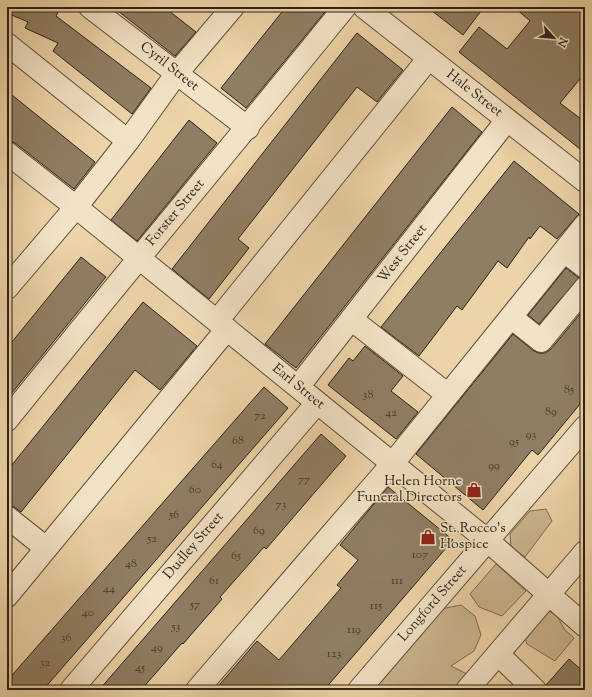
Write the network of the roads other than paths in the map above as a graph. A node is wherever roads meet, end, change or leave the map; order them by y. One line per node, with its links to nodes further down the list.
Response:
1 (90, 7): 7 (street, Cyril Street)
2 (233, 7): 7 (street)
3 (346, 7): 9 (street, Forster Street)
4 (364, 7): 6 (street, Hale Street)
5 (7, 44): 10 (street)
6 (429, 58): 8 (street, Hale Street); 22 (street)
7 (177, 73): 9 (street, Cyril Street); 10 (street)
8 (508, 120): 12 (street, Hale Street); 21 (street, West Street)
9 (248, 128): 16 (street, Forster Street)
10 (128, 141): 13 (street)
11 (7, 153): 13 (street, Earl Street)
12 (585, 181)
13 (76, 207): 16 (street, Earl Street); 18 (street)
14 (585, 225): 15 (street)
15 (564, 251): 17 (street); 20 (street)
16 (138, 258): 22 (street, Earl Street); 26 (street, Forster Street)
17 (585, 267)
18 (7, 288)
19 (585, 288): 20 (street)
20 (511, 317): 24 (street)
21 (351, 319): 23 (street, West Street); 24 (street)
22 (222, 325): 23 (street, Earl Street); 31 (street)
23 (298, 387): 25 (street, Earl Street)
24 (448, 394): 28 (street)
25 (317, 402): 28 (street, Earl Street); 37 (street, Dudley Street)
26 (7, 420)
27 (585, 427): 30 (street, Longford Street)
28 (393, 463): 30 (street, Earl Street); 38 (street)
29 (7, 517): 31 (street)
30 (488, 541): 33 (street, Earl Street); 39 (street, Longford Street)
31 (46, 548): 34 (street)
32 (585, 552): 33 (street)
33 (549, 594): 35 (street, Earl Street); 36 (street)
34 (7, 596)
35 (585, 626)
36 (498, 654): 40 (street); 41 (street)
37 (71, 690)
38 (197, 690)
39 (359, 690)
40 (468, 690)
41 (535, 690)

